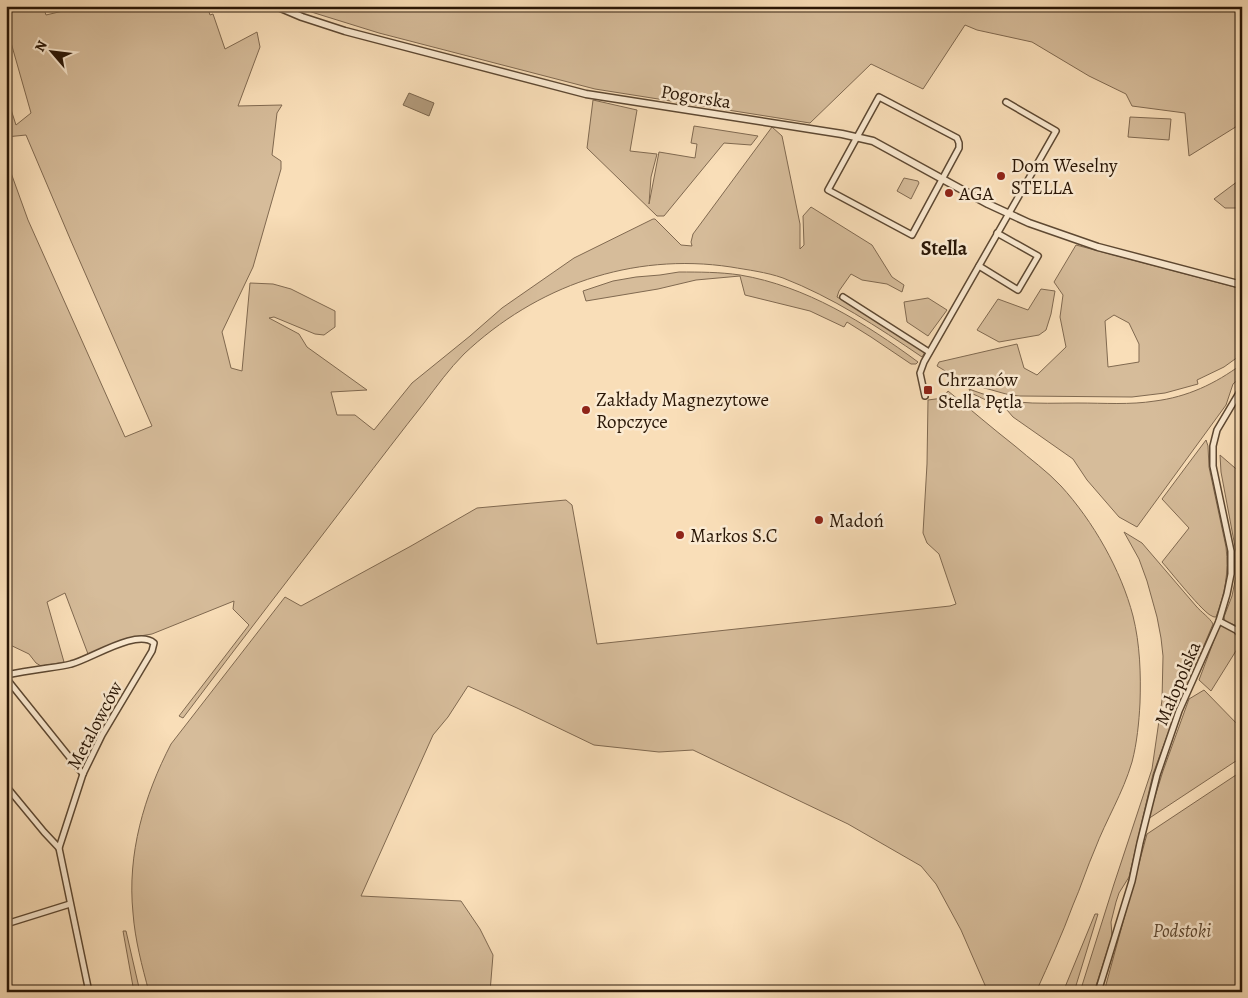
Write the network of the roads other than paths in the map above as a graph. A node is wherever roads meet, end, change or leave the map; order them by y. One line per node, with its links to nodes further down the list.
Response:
1 (276, 6): 3 (street, Pogorska)
2 (1006, 102): 5 (street)
3 (857, 137): 4 (street, Pogorska); 4 (street); 4 (street)
4 (942, 178): 5 (street, Pogorska)
5 (1008, 214): 6 (street); 8 (street, Pogorska)
6 (998, 233): 7 (street); 7 (street)
7 (979, 266): 10 (street)
8 (1242, 285)
9 (843, 297): 10 (street)
10 (929, 352): 12 (street)
11 (1242, 388): 13 (street, Małopolska)
12 (925, 396)
13 (1219, 621): 14 (street); 22 (street, Małopolska)
14 (1242, 636)
15 (6, 676): 16 (street); 16 (street, Metalowców)
16 (83, 774): 18 (street, Metalowców)
17 (6, 786): 18 (street)
18 (59, 848): 19 (street, Metalowców)
19 (70, 904): 20 (street); 21 (street, Metalowców)
20 (6, 924)
21 (89, 992)
22 (1098, 992)

